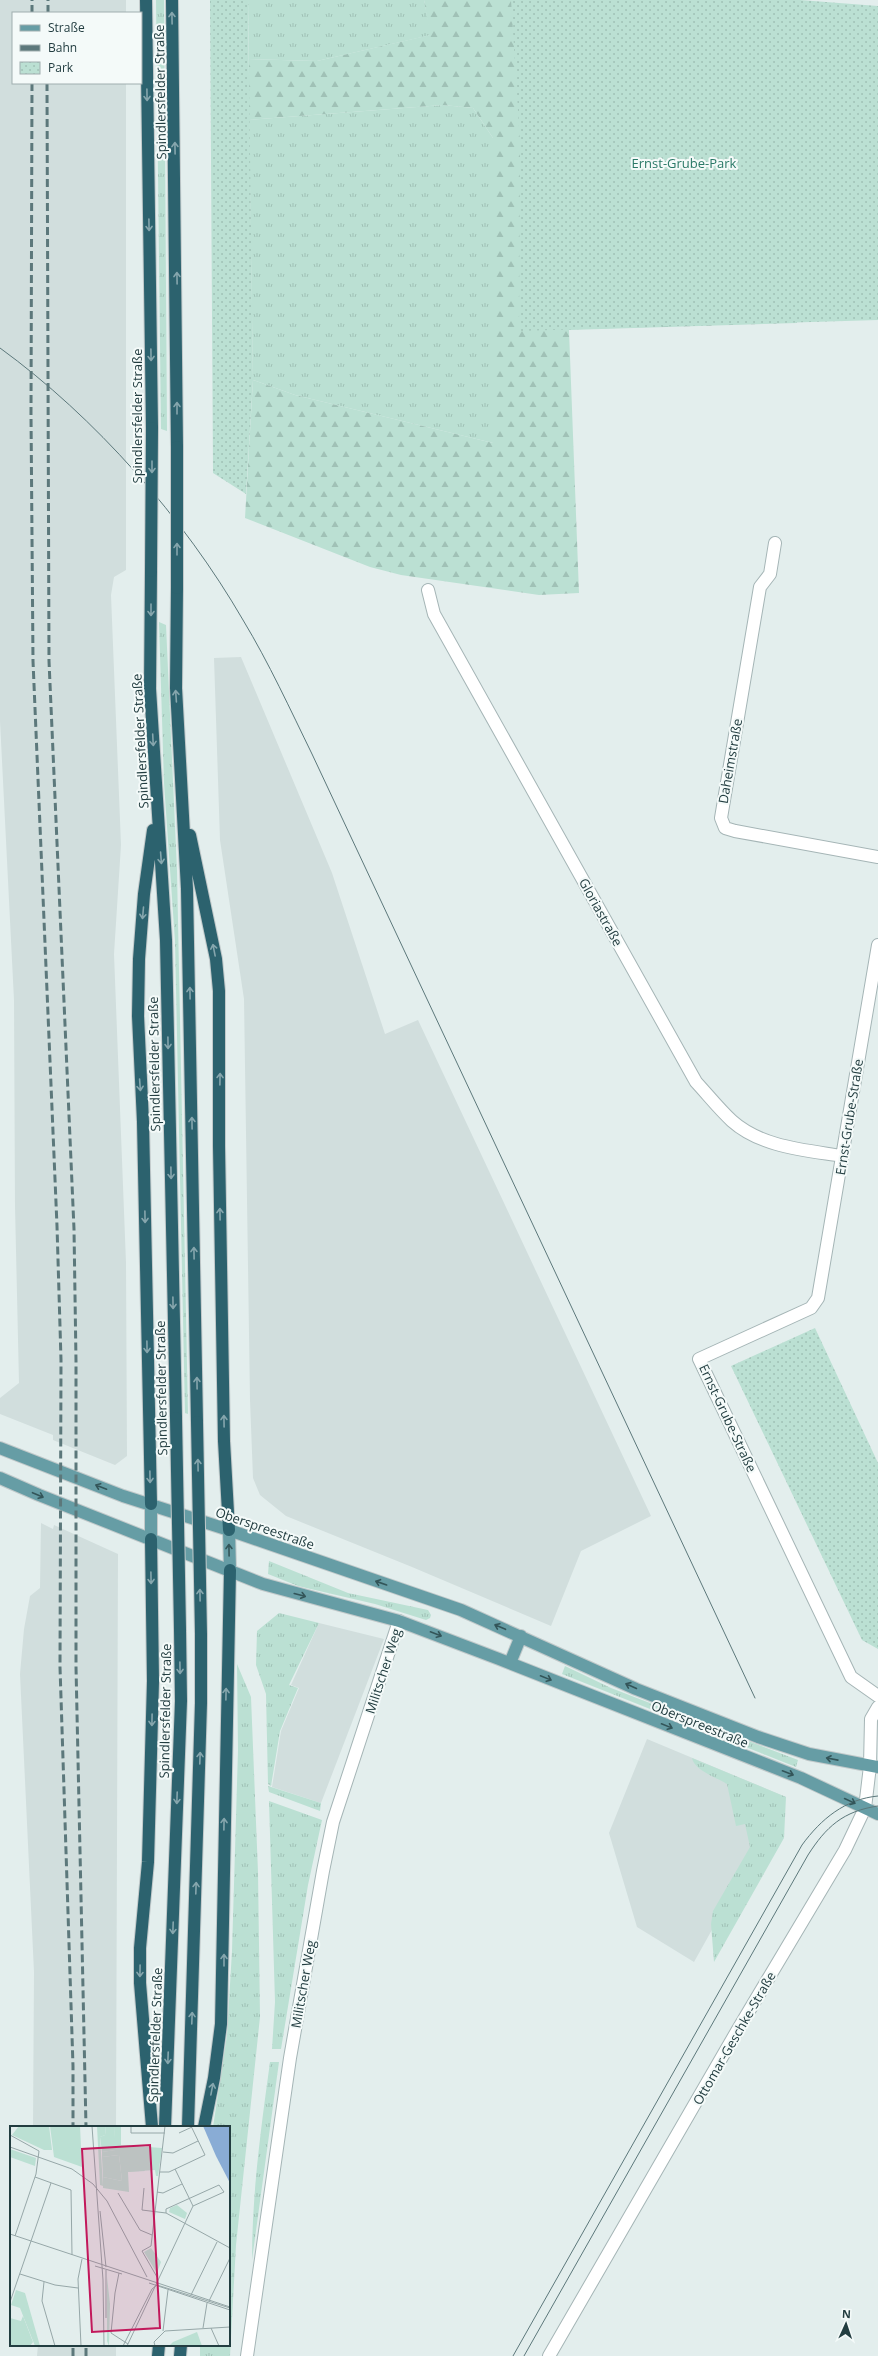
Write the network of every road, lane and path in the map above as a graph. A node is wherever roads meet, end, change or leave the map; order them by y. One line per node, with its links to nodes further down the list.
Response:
1 (146, 0): 5 (highway, Spindlersfelder Straße, one-way to 5, bridge)
2 (172, 0): 6 (highway, Spindlersfelder Straße, one-way to 2, bridge)
3 (775, 543): 7 (street, Daheimstraße)
4 (428, 590): 9 (street, Gloriastraße)
5 (157, 805): 12 (highway, one-way to 12); 25 (highway, Spindlersfelder Straße, one-way to 25, bridge)
6 (183, 805): 13 (highway, one-way to 6); 26 (highway, Spindlersfelder Straße, one-way to 6, bridge)
7 (878, 857)
8 (878, 945): 9 (street, Ernst-Grube-Straße)
9 (842, 1156): 19 (street, Ernst-Grube-Straße)
10 (0, 1448): 12 (main road, Oberspreestraße, one-way to 10)
11 (0, 1478): 14 (main road, Oberspreestraße, one-way to 14)
12 (151, 1504): 13 (main road, Oberspreestraße); 14 (main road)
13 (229, 1530): 15 (main road, one-way to 13); 17 (main road, Oberspreestraße, one-way to 13)
14 (151, 1539): 15 (main road, Oberspreestraße); 24 (highway, one-way to 24)
15 (230, 1570): 16 (main road, Oberspreestraße, one-way to 16); 27 (highway, one-way to 15)
16 (399, 1621): 18 (main road, Oberspreestraße, one-way to 18); 30 (street, Militscher Weg)
17 (521, 1636): 18 (main road); 21 (main road, Oberspreestraße, one-way to 17)
18 (510, 1663): 22 (main road, Oberspreestraße, one-way to 22)
19 (878, 1696)
20 (878, 1707): 21 (street, Ottomar-Geschke-Straße)
21 (874, 1766): 22 (street, Ottomar-Geschke-Straße)
22 (866, 1808): 23 (main road, Oberspreestraße); 31 (street, Ottomar-Geschke-Straße)
23 (878, 1814)
24 (152, 2126)
25 (165, 2126)
26 (188, 2126)
27 (204, 2126)
28 (159, 2346): 29 (highway)
29 (158, 2356)
30 (247, 2356)
31 (549, 2356)

